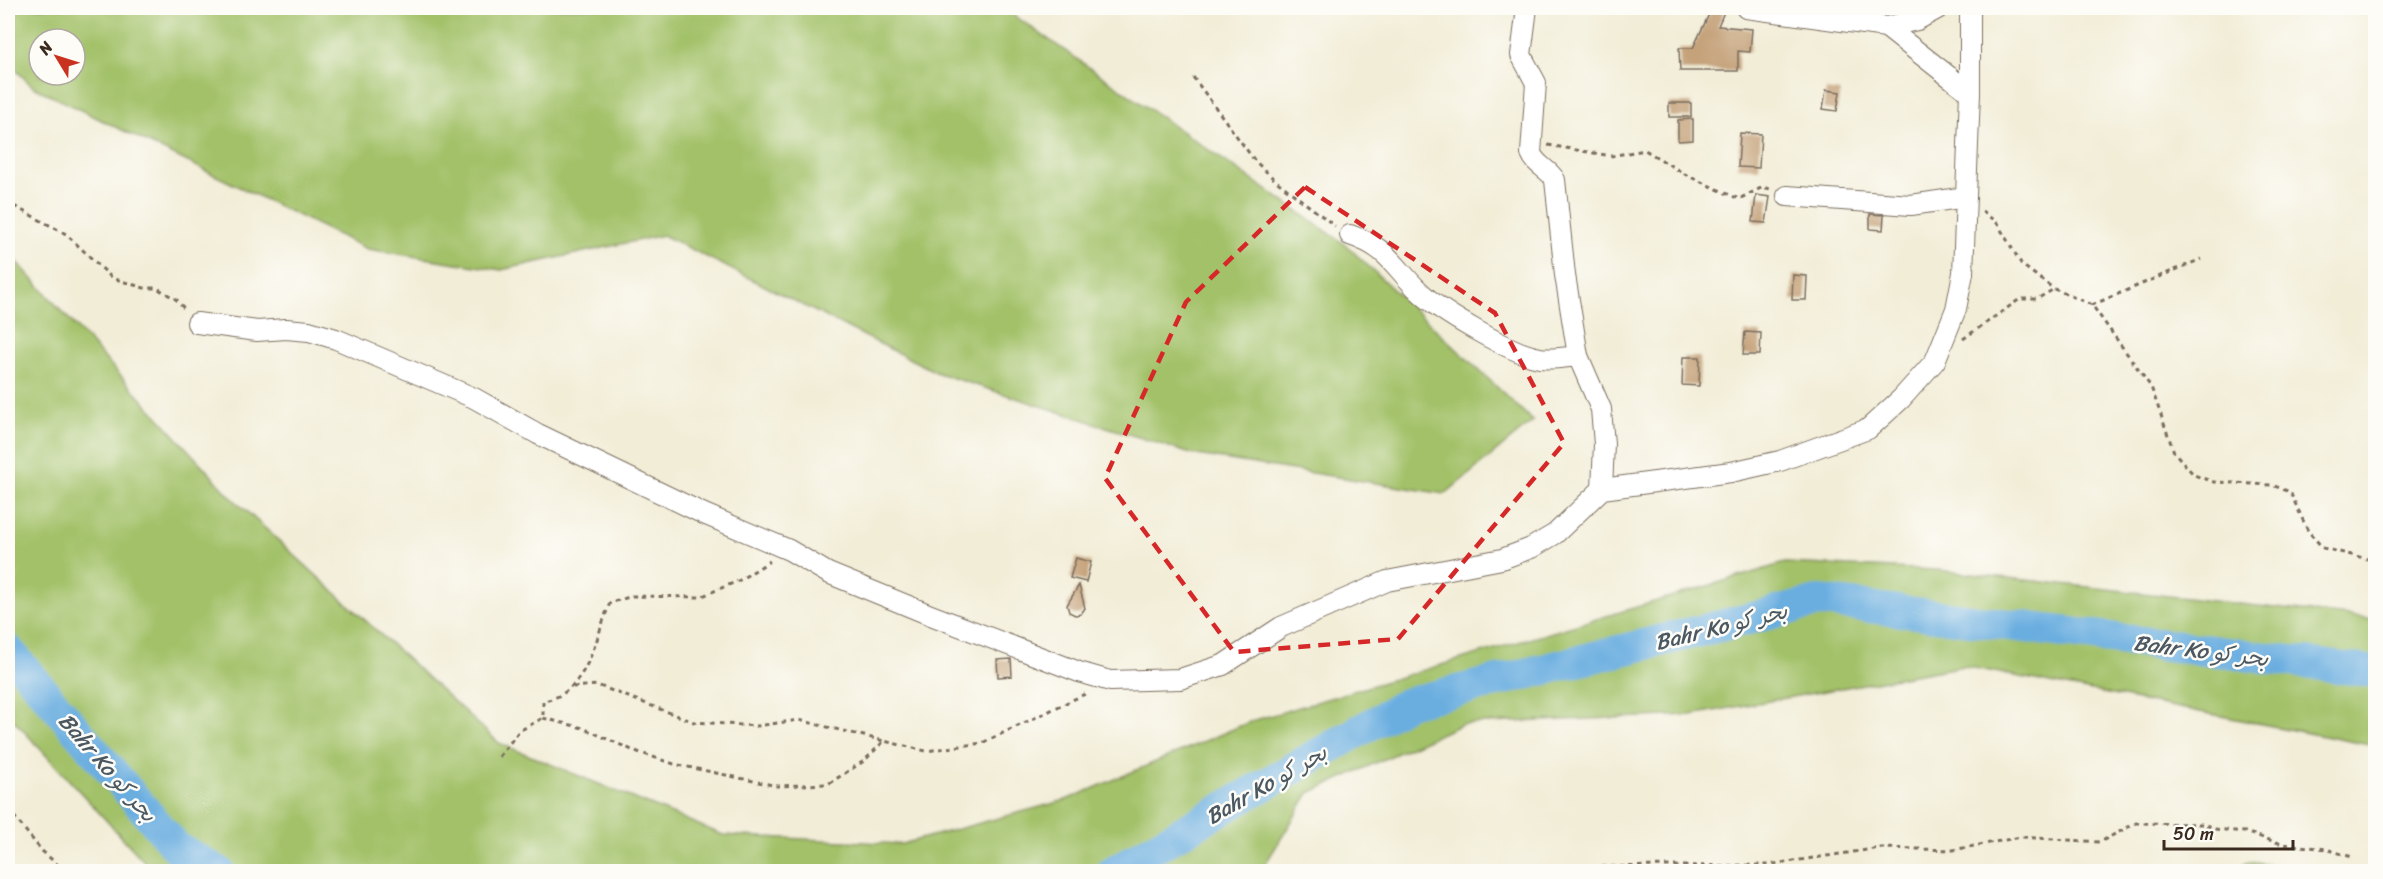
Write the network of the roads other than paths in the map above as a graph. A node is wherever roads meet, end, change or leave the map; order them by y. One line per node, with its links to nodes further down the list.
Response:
1 (1527, 8): 11 (street)
2 (1746, 8): 5 (street)
3 (1939, 8): 5 (street)
4 (1970, 8): 6 (street)
5 (1886, 27): 6 (street)
6 (1970, 93): 8 (street)
7 (1787, 195): 8 (street)
8 (1966, 197): 12 (street)
9 (1350, 235): 11 (street)
10 (197, 323): 12 (street)
11 (1578, 356): 12 (street)
12 (1602, 489)

